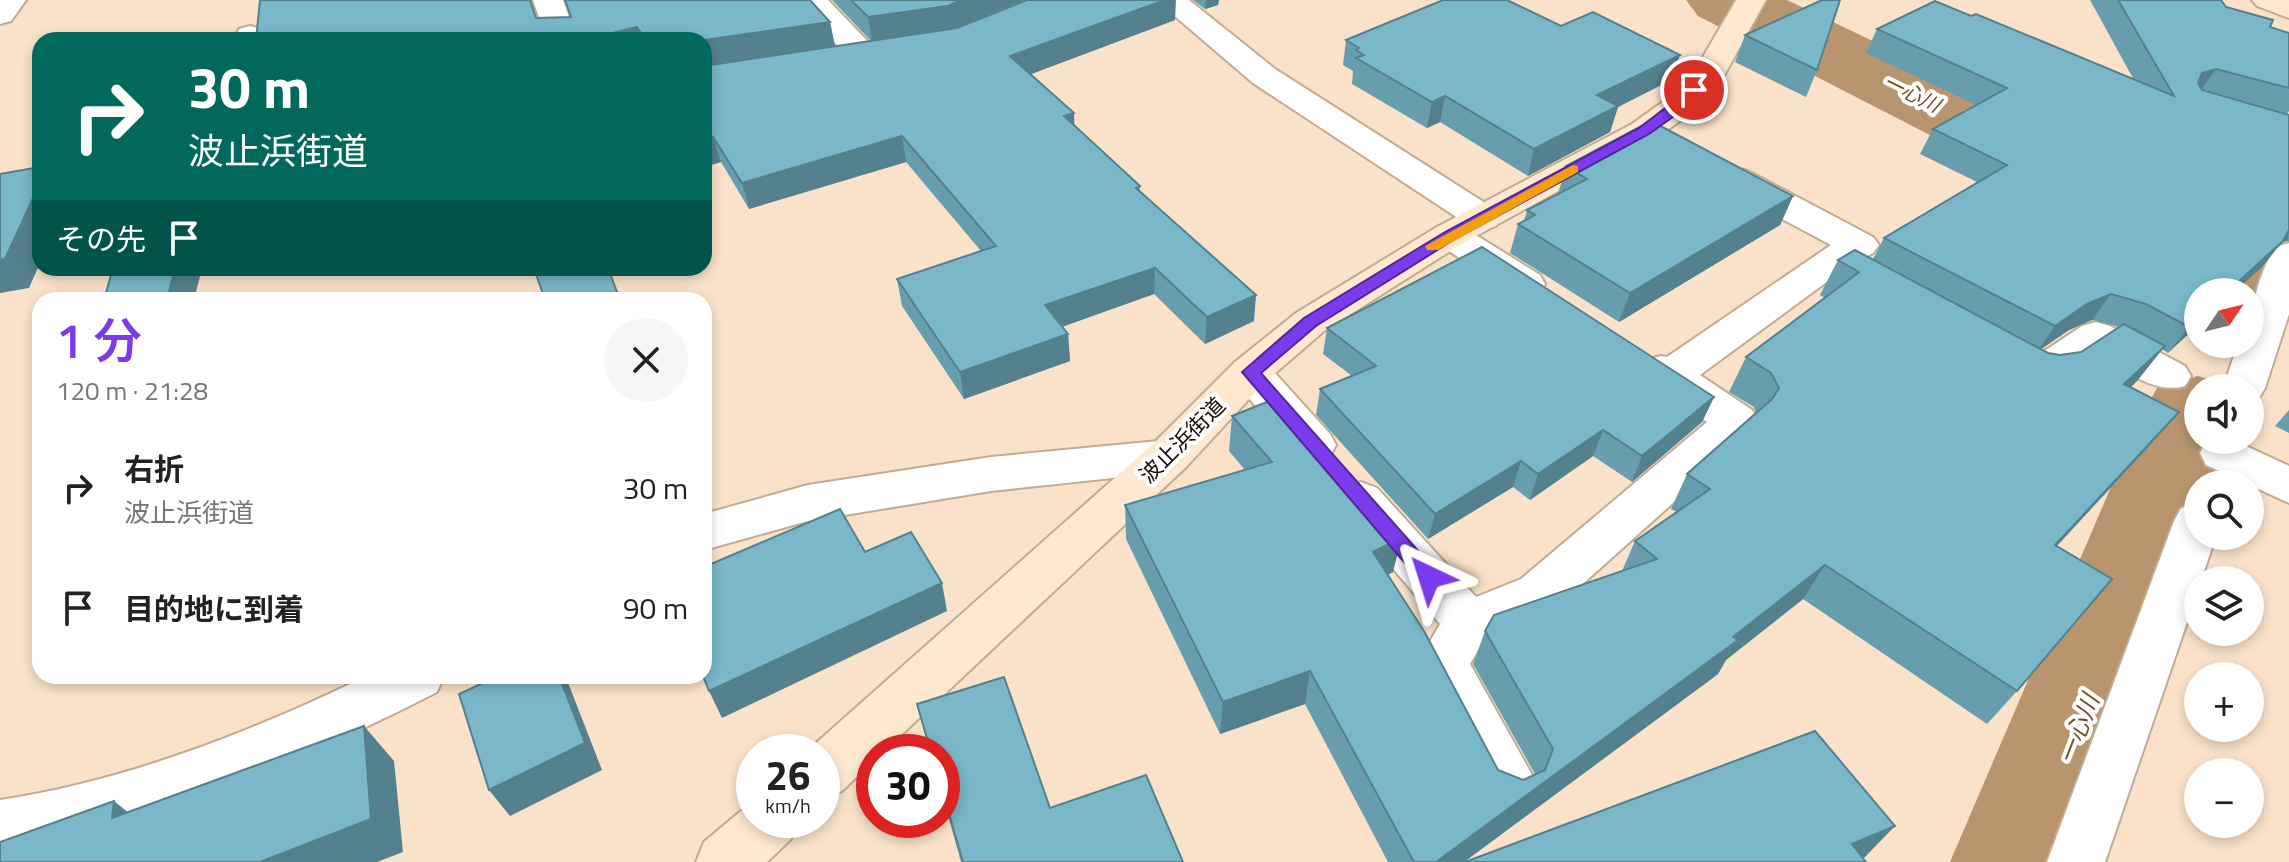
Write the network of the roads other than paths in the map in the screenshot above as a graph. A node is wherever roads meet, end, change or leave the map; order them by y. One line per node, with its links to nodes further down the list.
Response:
1 (11, 0): 8 (street)
2 (548, 0): 9 (street)
3 (812, 0): 10 (street)
4 (1171, 0): 12 (street)
5 (1751, 0): 12 (street, 波止浜街道)
6 (2267, 0): 7 (street)
7 (2289, 9)
8 (0, 15)
9 (559, 32)
10 (862, 56)
11 (1712, 166): 14 (street)
12 (1466, 226): 15 (street); 19 (street, 波止浜街道)
13 (2289, 255): 20 (street)
14 (1830, 261): 16 (street); 21 (street)
15 (1553, 302)
16 (1926, 313)
17 (1994, 350): 22 (street)
18 (1631, 351): 21 (street)
19 (1250, 372): 23 (street, 波止浜街道); 28 (street)
20 (2249, 374)
21 (1670, 376): 28 (street)
22 (2170, 376)
23 (1169, 456): 26 (street); 30 (street, 波止浜街道)
24 (2220, 459): 25 (street)
25 (2289, 486)
26 (712, 530)
27 (2188, 550): 35 (street)
28 (1468, 622): 31 (street)
29 (403, 684): 32 (street)
30 (840, 757)
31 (1508, 782)
32 (0, 827)
33 (751, 838): 34 (street)
34 (725, 862)
35 (2076, 862)

